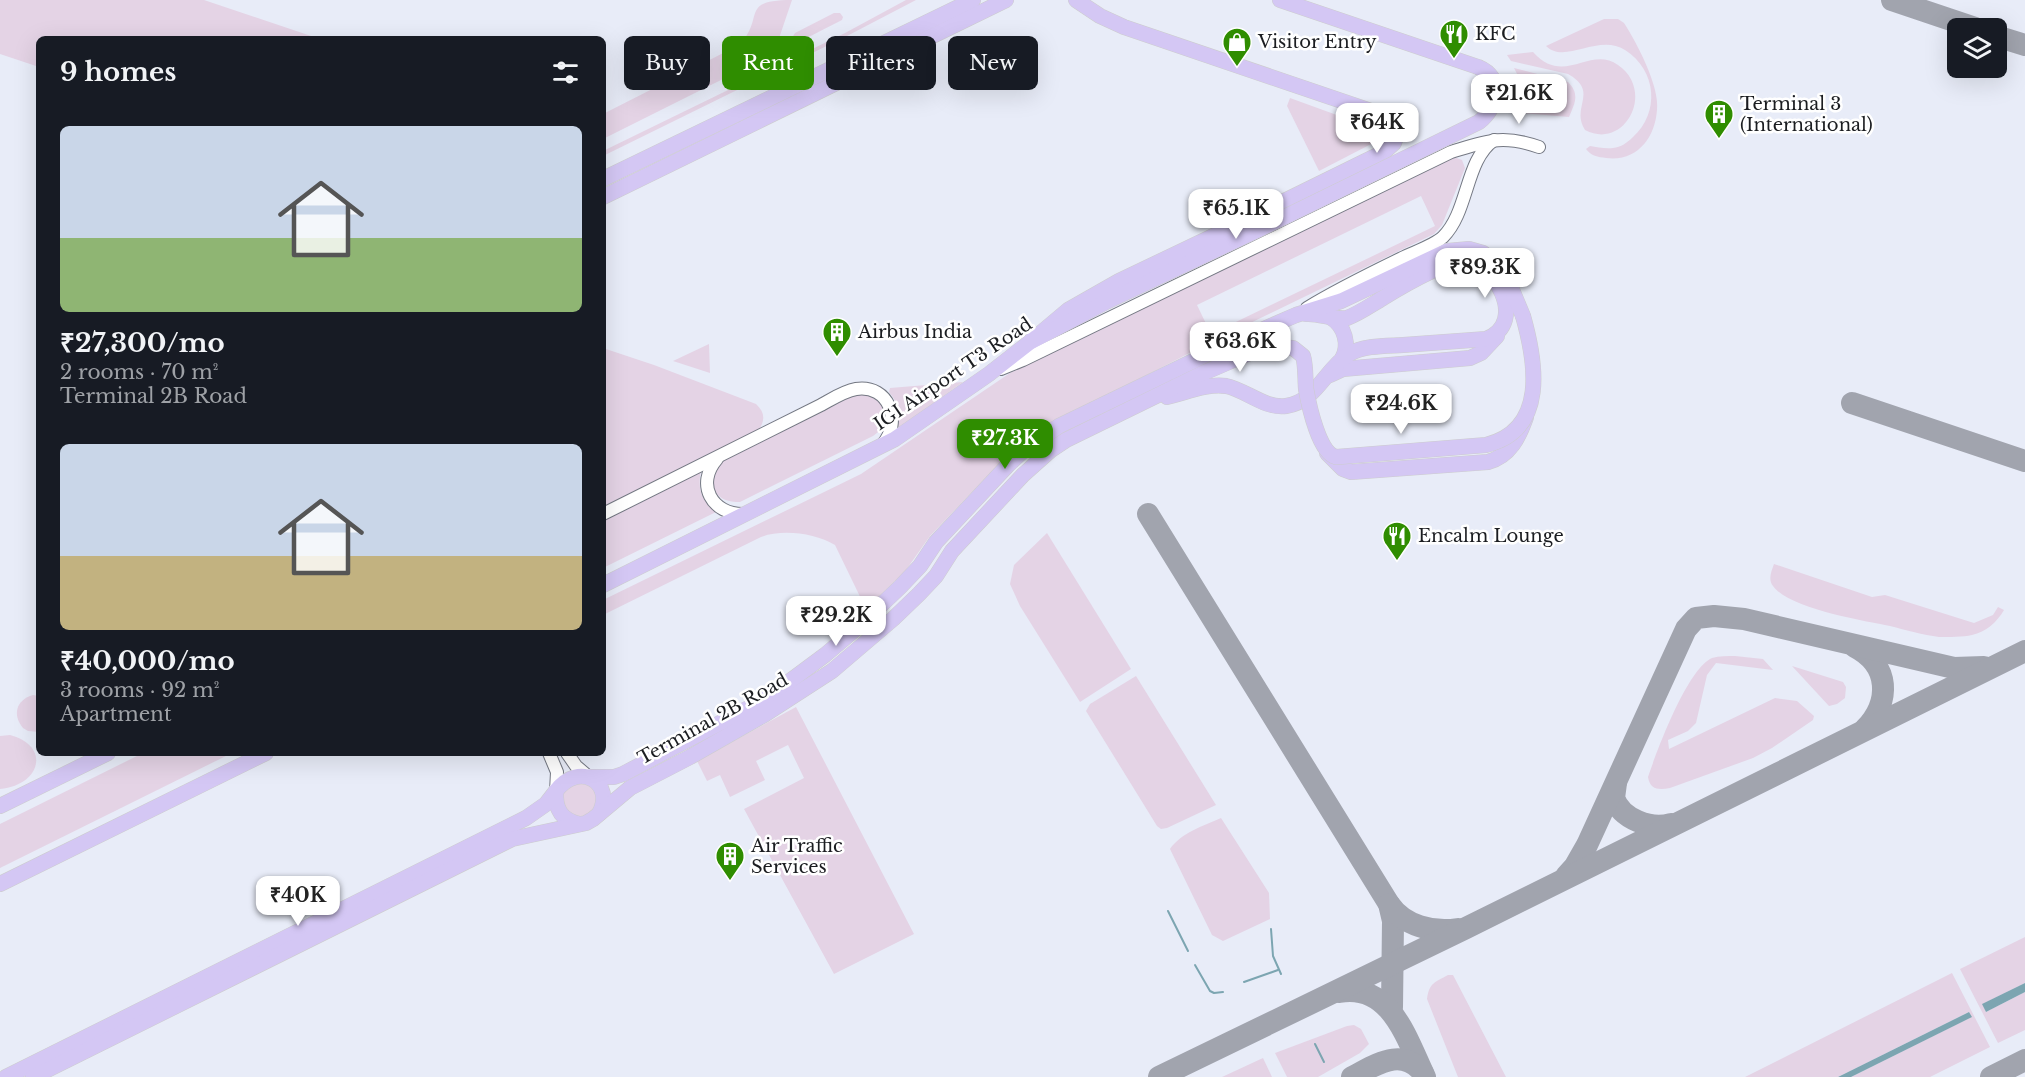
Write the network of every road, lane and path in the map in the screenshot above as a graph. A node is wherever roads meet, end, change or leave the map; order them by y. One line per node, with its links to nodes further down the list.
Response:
1 (974, 0): 9 (main road)
2 (1006, 0): 10 (main road)
3 (1077, 0): 14 (main road)
4 (1280, 0): 14 (main road, IGI Airport T3 Road, bridge)
5 (1495, 140): 6 (street); 7 (street); 8 (street)
6 (1539, 147)
7 (1451, 152): 8 (street); 16 (street)
8 (1475, 167): 11 (street)
9 (606, 177)
10 (606, 196)
11 (1296, 315): 12 (main road); 18 (main road, Terminal 2B Road, bridge); 24 (main road, Terminal 2B Road)
12 (1330, 318): 13 (main road); 15 (main road)
13 (1504, 326): 15 (main road); 17 (main road)
14 (1030, 342): 16 (main road, IGI Airport T3 Road)
15 (1342, 359): 17 (main road)
16 (989, 374): 19 (main road, IGI Airport T3 Road)
17 (1327, 377): 18 (main road)
18 (1138, 404): 25 (main road, Terminal 2B Road)
19 (876, 450): 20 (street); 21 (main road, IGI Airport T3 Road)
20 (724, 453): 21 (street); 22 (street)
21 (754, 511): 23 (main road, IGI Airport T3 Road)
22 (606, 512)
23 (606, 584)
24 (900, 587): 25 (main road); 30 (main road, Terminal 2B Road)
25 (919, 594): 33 (main road, Terminal 2B Road)
26 (102, 756): 32 (main road)
27 (260, 756): 35 (main road)
28 (550, 756): 31 (street)
29 (569, 756): 30 (street)
30 (589, 777): 31 (main road); 33 (main road)
31 (556, 791): 34 (main road); 36 (main road)
32 (0, 806)
33 (599, 814): 34 (main road)
34 (579, 824): 37 (main road)
35 (0, 884)
36 (6, 1077)
37 (33, 1077)

